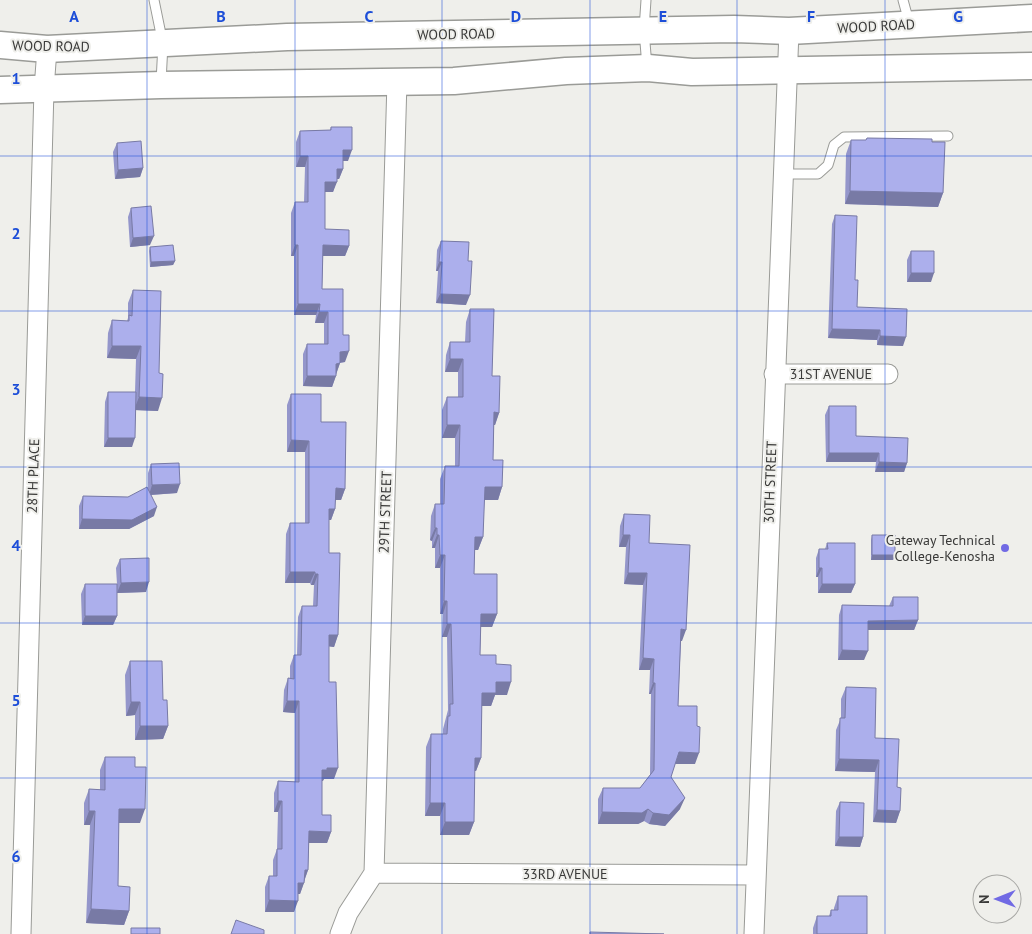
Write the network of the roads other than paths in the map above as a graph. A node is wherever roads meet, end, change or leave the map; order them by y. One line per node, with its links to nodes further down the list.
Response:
1 (154, 0): 8 (lane)
2 (646, 0): 6 (lane)
3 (652, 0): 6 (lane)
4 (906, 12): 5 (street, WOOD ROAD); 7 (street, WOOD ROAD)
5 (1032, 18)
6 (645, 21): 7 (street, WOOD ROAD); 8 (street, WOOD ROAD); 12 (lane)
7 (789, 31): 13 (street, 30TH STREET)
8 (163, 44): 10 (street, WOOD ROAD); 15 (lane)
9 (0, 45): 10 (street, WOOD ROAD)
10 (47, 49): 16 (street, 28TH PLACE)
11 (1032, 66): 13 (street)
12 (648, 68): 13 (street); 14 (street)
13 (787, 72): 19 (street, 30TH STREET)
14 (398, 81): 15 (street); 22 (street, 29TH STREET)
15 (161, 85): 16 (street)
16 (44, 89): 17 (street); 24 (street, 28TH PLACE)
17 (0, 90)
18 (948, 136): 19 (lane)
19 (782, 174): 20 (street, 30TH STREET)
20 (774, 374): 21 (street, 31ST AVENUE); 23 (street, 30TH STREET)
21 (888, 374)
22 (374, 873): 23 (street, 33RD AVENUE); 25 (street)
23 (756, 875): 26 (street, 30TH STREET)
24 (21, 934)
25 (340, 934)
26 (754, 934)

